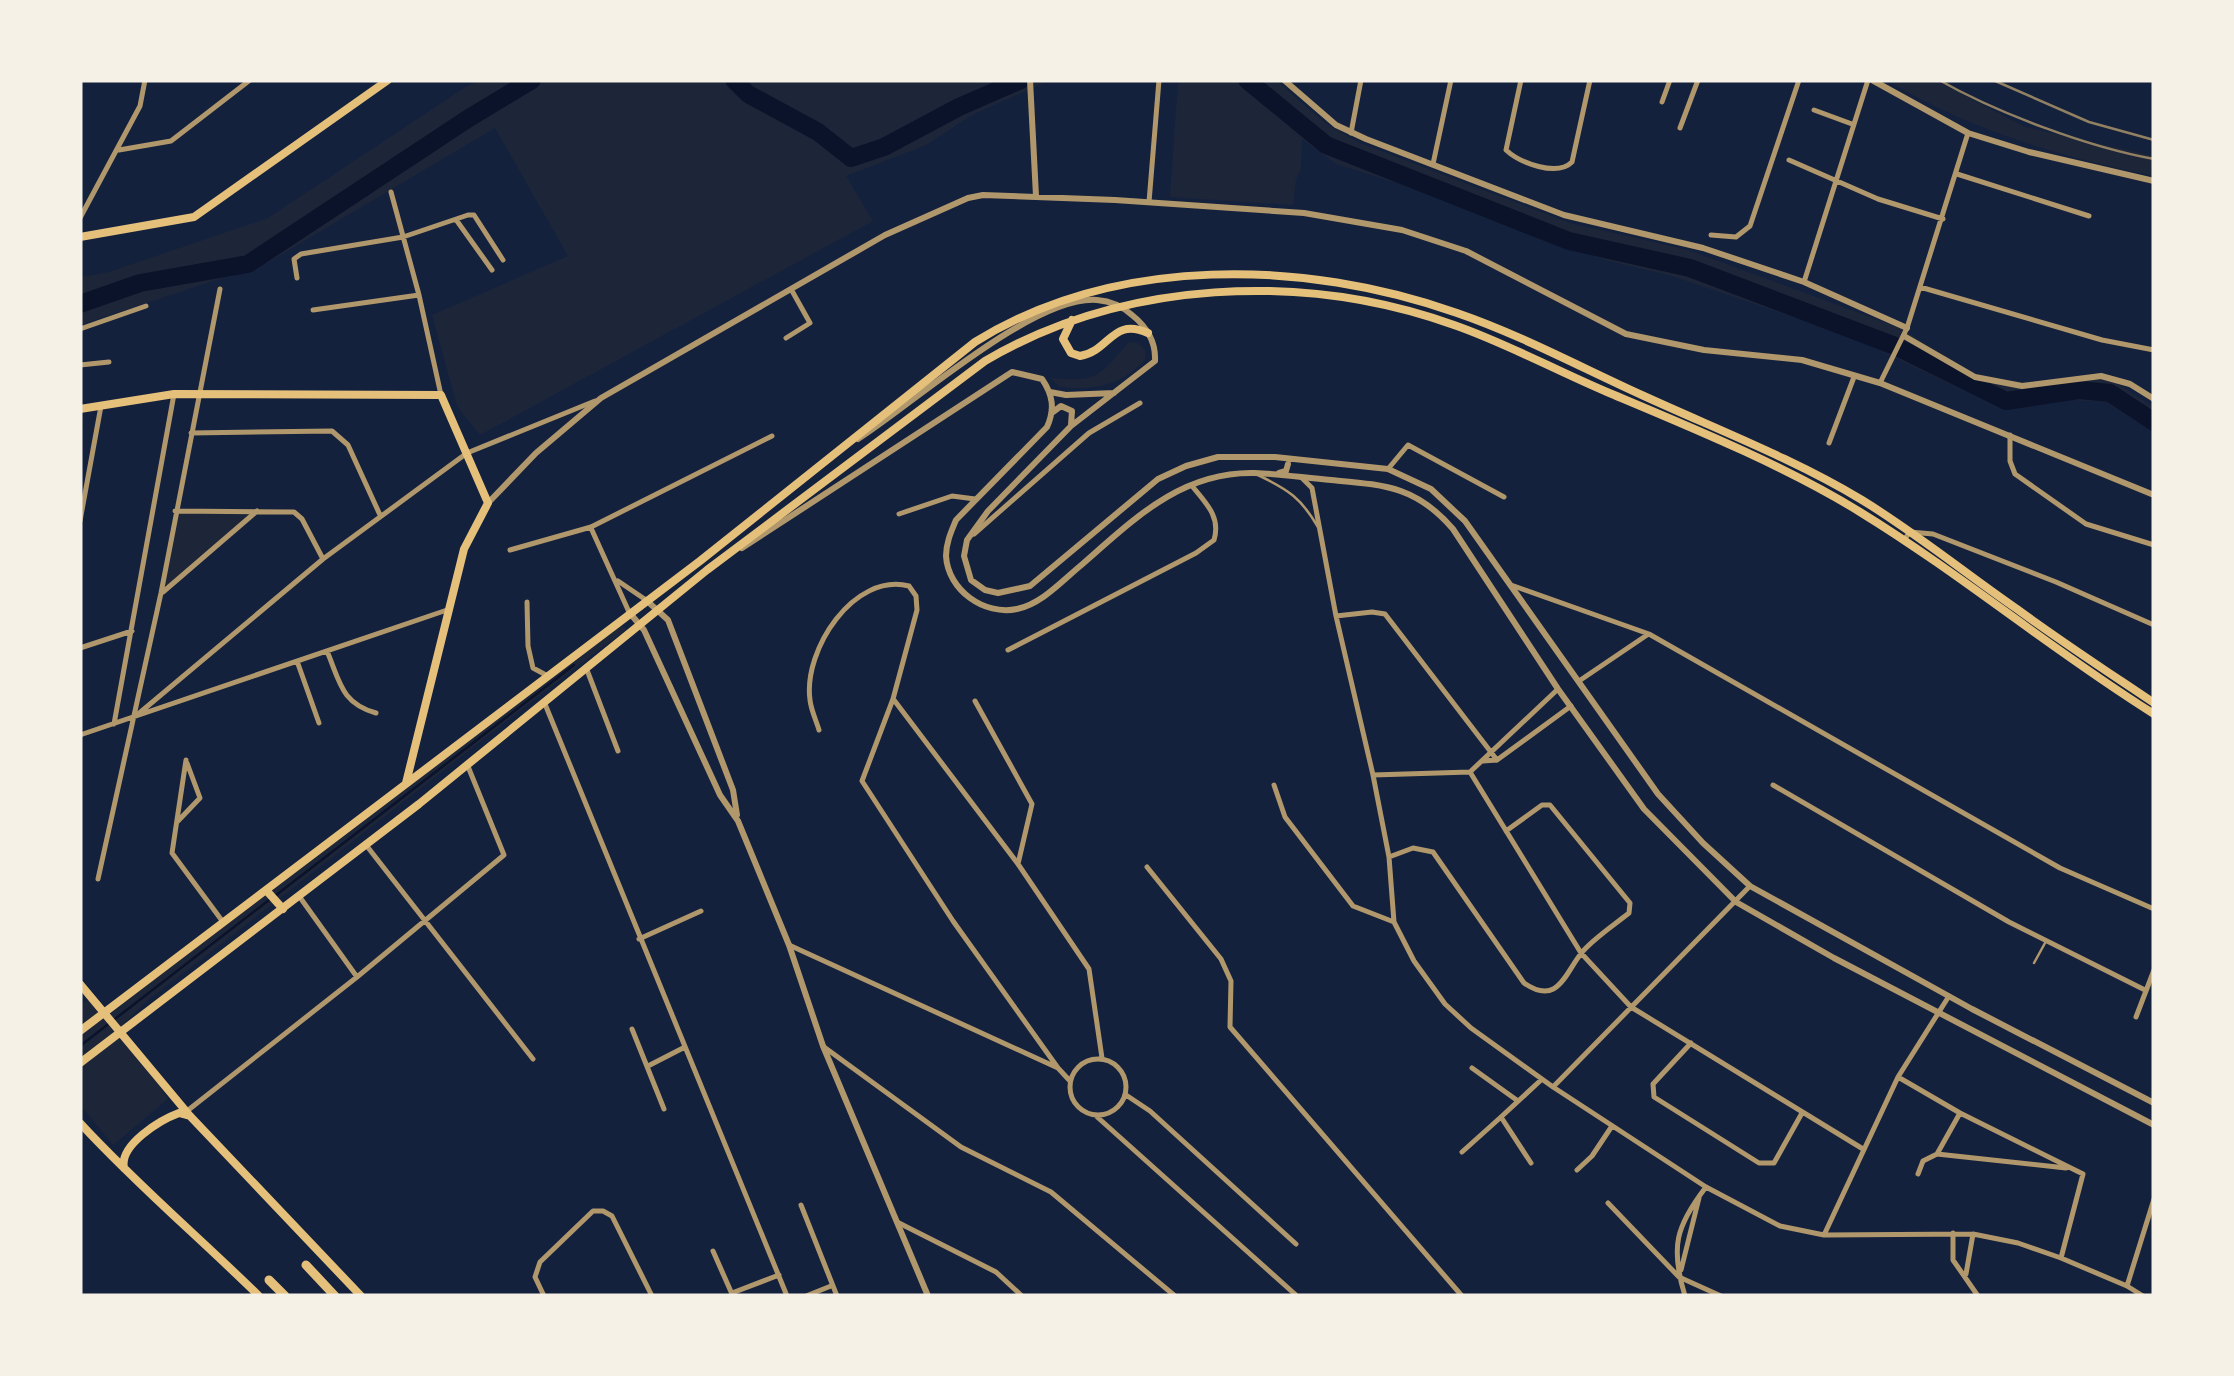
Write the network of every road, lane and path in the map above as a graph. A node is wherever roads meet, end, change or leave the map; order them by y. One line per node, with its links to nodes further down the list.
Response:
1 (144, 80): 21 (street)
2 (250, 80): 21 (street)
3 (388, 80): 35 (main road)
4 (1159, 80): 29 (street)
5 (1284, 80): 19 (street)
6 (1361, 80): 19 (street)
7 (1451, 80): 23 (street)
8 (1521, 80): 9 (street)
9 (1590, 80)
10 (1670, 80): 15 (street)
11 (1698, 80): 18 (street)
12 (1799, 80): 34 (street)
13 (1870, 80): 17 (street); 20 (street)
14 (1030, 82): 28 (street)
15 (1662, 102)
16 (1814, 110): 17 (street)
17 (1852, 124): 25 (street)
18 (1680, 128)
19 (1351, 133): 23 (street)
20 (1968, 133): 24 (street); 26 (street)
21 (119, 150): 31 (street)
22 (1789, 160): 25 (street)
23 (1433, 164): 40 (street)
24 (1957, 174): 30 (street); 32 (street)
25 (1834, 180): 32 (street); 40 (street)
26 (2154, 181)
27 (390, 192): 36 (street)
28 (1036, 196): 29 (street); 43 (street)
29 (1149, 202): 55 (street)
30 (2090, 216)
31 (80, 218)
32 (1943, 219): 41 (street)
33 (457, 221): 36 (street); 37 (street); 38 (street)
34 (1711, 234)
35 (80, 237)
36 (402, 237): 39 (street); 44 (street)
37 (503, 260)
38 (492, 270)
39 (297, 278)
40 (1804, 282): 50 (street)
41 (1920, 287): 50 (street); 52 (street)
42 (220, 289): 60 (street)
43 (791, 289): 51 (street); 62 (street)
44 (419, 296): 46 (street); 61 (street)
45 (146, 306): 48 (street)
46 (313, 310)
47 (1074, 318): 49 (main road); 98 (main road); 102 (main road)
48 (80, 328)
49 (1148, 333): 58 (street); 73 (street)
50 (1904, 336): 56 (street); 63 (street)
51 (786, 338)
52 (2154, 350)
53 (109, 362): 54 (street)
54 (80, 365)
55 (1854, 377): 56 (street); 72 (street)
56 (1880, 383): 71 (street)
57 (1050, 392): 58 (street); 67 (street); 102 (street)
58 (1115, 393): 68 (street)
59 (174, 394): 60 (main road); 65 (main road); 114 (street)
60 (198, 394): 61 (main road); 69 (street)
61 (441, 395): 74 (main road)
62 (601, 398): 74 (street); 88 (street)
63 (2154, 398)
64 (1140, 402): 97 (street)
65 (101, 406): 66 (main road); 84 (street)
66 (80, 409)
67 (1053, 412): 68 (street); 87 (street)
68 (1070, 426): 97 (street)
69 (190, 433): 90 (street); 92 (street)
70 (772, 436): 94 (street)
71 (2010, 436): 85 (street); 99 (street)
72 (1830, 443)
73 (847, 446): 95 (main road); 106 (main road)
74 (468, 453): 88 (main road); 92 (street)
75 (1276, 456): 76 (street); 77 (street); 97 (street)
76 (1314, 460): 78 (street); 82 (street)
77 (1288, 464): 80 (street); 81 (street)
78 (1388, 469): 86 (street); 104 (street)
79 (1252, 473): 80 (street); 83 (street); 96 (lane)
80 (1274, 474): 81 (street)
81 (1300, 476): 82 (street); 96 (street)
82 (1316, 479): 124 (street)
83 (1190, 484): 87 (street); 117 (street)
84 (83, 487): 93 (street)
85 (2154, 495)
86 (1504, 497)
87 (974, 499): 91 (street)
88 (488, 502): 110 (main road)
89 (258, 510): 90 (street); 101 (street); 105 (street)
90 (175, 511): 105 (street)
91 (899, 514)
92 (380, 516): 101 (street)
93 (80, 520)
94 (591, 528): 100 (street); 103 (street)
95 (1910, 532): 98 (street); 113 (street); 128 (main road)
96 (1321, 533): 111 (street)
97 (967, 540)
98 (1903, 541): 131 (main road)
99 (2154, 546)
100 (510, 550)
101 (324, 559): 132 (street)
102 (707, 570): 109 (main road)
103 (616, 579): 106 (street); 108 (street)
104 (1511, 586): 115 (street); 123 (street)
105 (160, 594): 132 (street)
106 (646, 600): 108 (main road); 109 (street)
107 (527, 602): 122 (street)
108 (632, 609): 112 (street); 119 (main road)
109 (658, 609): 112 (main road); 149 (street)
110 (447, 610): 118 (street); 144 (main road)
111 (1336, 616): 138 (street); 143 (street)
112 (638, 625): 121 (main road); 149 (street)
113 (2154, 625)
114 (132, 630): 116 (street); 133 (street)
115 (1648, 634): 123 (street); 161 (street)
116 (80, 648)
117 (1008, 650)
118 (327, 651): 120 (street); 130 (street)
119 (578, 651): 121 (main road); 122 (main road)
120 (298, 661): 132 (street); 134 (street)
121 (587, 665): 126 (main road); 137 (street)
122 (546, 675): 144 (main road)
123 (1580, 681): 156 (street)
124 (1558, 689): 129 (street); 138 (street)
125 (893, 699): 135 (street); 153 (street); 190 (street)
126 (544, 701): 141 (main road); 166 (street)
127 (975, 701): 153 (street)
128 (2154, 704)
129 (1571, 706): 139 (street); 159 (street)
130 (376, 713)
131 (2154, 714)
132 (135, 716): 133 (street); 155 (street)
133 (114, 724): 136 (street)
134 (319, 724)
135 (820, 730)
136 (80, 736)
137 (618, 751)
138 (1490, 751): 139 (street); 140 (street)
139 (1497, 760): 140 (street)
140 (1483, 762): 142 (street)
141 (466, 764): 147 (main road); 163 (street)
142 (1470, 772): 143 (street); 150 (street)
143 (1373, 774): 152 (street)
144 (406, 783): 147 (main road); 157 (main road)
145 (1772, 785): 167 (street)
146 (1274, 786): 165 (street)
147 (419, 804): 151 (main road)
148 (176, 822): 148 (street); 164 (street)
149 (738, 822): 168 (street)
150 (1506, 831): 169 (street); 169 (street)
151 (366, 845): 158 (main road); 163 (street)
152 (1388, 857): 165 (street); 169 (street)
153 (1018, 864): 186 (street)
154 (1147, 867): 249 (street)
155 (98, 879)
156 (1750, 886): 159 (street); 175 (street)
157 (266, 890): 160 (main road); 164 (main road)
158 (299, 896): 160 (main road); 172 (street)
159 (1736, 902): 176 (street); 178 (street)
160 (282, 909): 182 (main road)
161 (2154, 909)
162 (700, 911): 166 (street)
163 (425, 920): 172 (street); 187 (street)
164 (223, 922): 177 (main road)
165 (1394, 922): 193 (street)
166 (639, 939): 185 (street)
167 (2045, 942): 170 (lane); 174 (street)
168 (789, 945): 184 (street); 190 (street)
169 (1581, 953): 176 (street)
170 (2034, 963)
171 (2154, 970): 174 (street)
172 (357, 976): 200 (street)
173 (80, 984): 177 (main road)
174 (2146, 990): 179 (street)
175 (1950, 996): 178 (street); 198 (street)
176 (1631, 1007): 183 (street); 195 (street)
177 (105, 1012): 181 (main road); 182 (main road)
178 (1939, 1014): 192 (street); 206 (street)
179 (2136, 1017)
180 (632, 1028): 189 (street)
181 (80, 1031)
182 (121, 1034): 188 (main road); 200 (main road)
183 (1691, 1043): 201 (street); 201 (street)
184 (823, 1046): 221 (street); 247 (street)
185 (685, 1047): 189 (street); 230 (street)
186 (1102, 1058): 194 (street); 196 (street)
187 (533, 1059)
188 (80, 1064)
189 (648, 1066): 199 (street)
190 (1058, 1068): 194 (street)
191 (1472, 1068): 197 (street)
192 (1898, 1077): 202 (street); 208 (street)
193 (1541, 1080): 195 (street); 197 (street)
194 (1070, 1081): 203 (street)
195 (1553, 1087): 207 (street)
196 (1126, 1095): 203 (street); 225 (street)
197 (1518, 1101): 204 (street)
198 (2154, 1103)
199 (664, 1109)
200 (188, 1113): 214 (main road); 239 (main road)
201 (1802, 1113): 208 (street)
202 (1960, 1114): 210 (street); 212 (street)
203 (1096, 1115): 248 (street)
204 (1502, 1117): 209 (street); 211 (street)
205 (80, 1123): 214 (main road)
206 (2154, 1125)
207 (1612, 1126): 213 (street); 216 (street)
208 (1863, 1149): 224 (street)
209 (1462, 1152)
210 (1936, 1154): 212 (street); 215 (street)
211 (1531, 1163)
212 (2074, 1169): 227 (street)
213 (1577, 1170)
214 (124, 1171): 236 (main road)
215 (1918, 1174)
216 (1706, 1187): 217 (street); 224 (street)
217 (1699, 1195): 231 (street); 231 (street)
218 (2154, 1199): 234 (street)
219 (1608, 1203): 231 (street)
220 (801, 1205): 233 (street)
221 (897, 1222): 245 (street); 246 (street)
222 (1954, 1233): 223 (street); 224 (street); 229 (street)
223 (1973, 1234): 227 (street); 229 (street)
224 (1824, 1236)
225 (1296, 1244)
226 (713, 1251): 235 (street)
227 (2060, 1258): 234 (street)
228 (306, 1265): 238 (highway)
229 (1966, 1274): 252 (street)
230 (778, 1275): 235 (street); 242 (street)
231 (1679, 1277): 250 (street); 251 (street)
232 (268, 1280): 237 (highway)
233 (833, 1286): 243 (street); 244 (street)
234 (2128, 1286): 253 (street)
235 (733, 1294)
236 (259, 1296)
237 (285, 1296)
238 (335, 1296)
239 (361, 1296)
240 (544, 1296): 241 (street)
241 (652, 1296)
242 (787, 1296)
243 (806, 1296)
244 (837, 1296)
245 (928, 1296)
246 (1022, 1296)
247 (1175, 1296)
248 (1297, 1296)
249 (1462, 1296)
250 (1685, 1296)
251 (1720, 1296)
252 (1978, 1296)
253 (2143, 1296)

